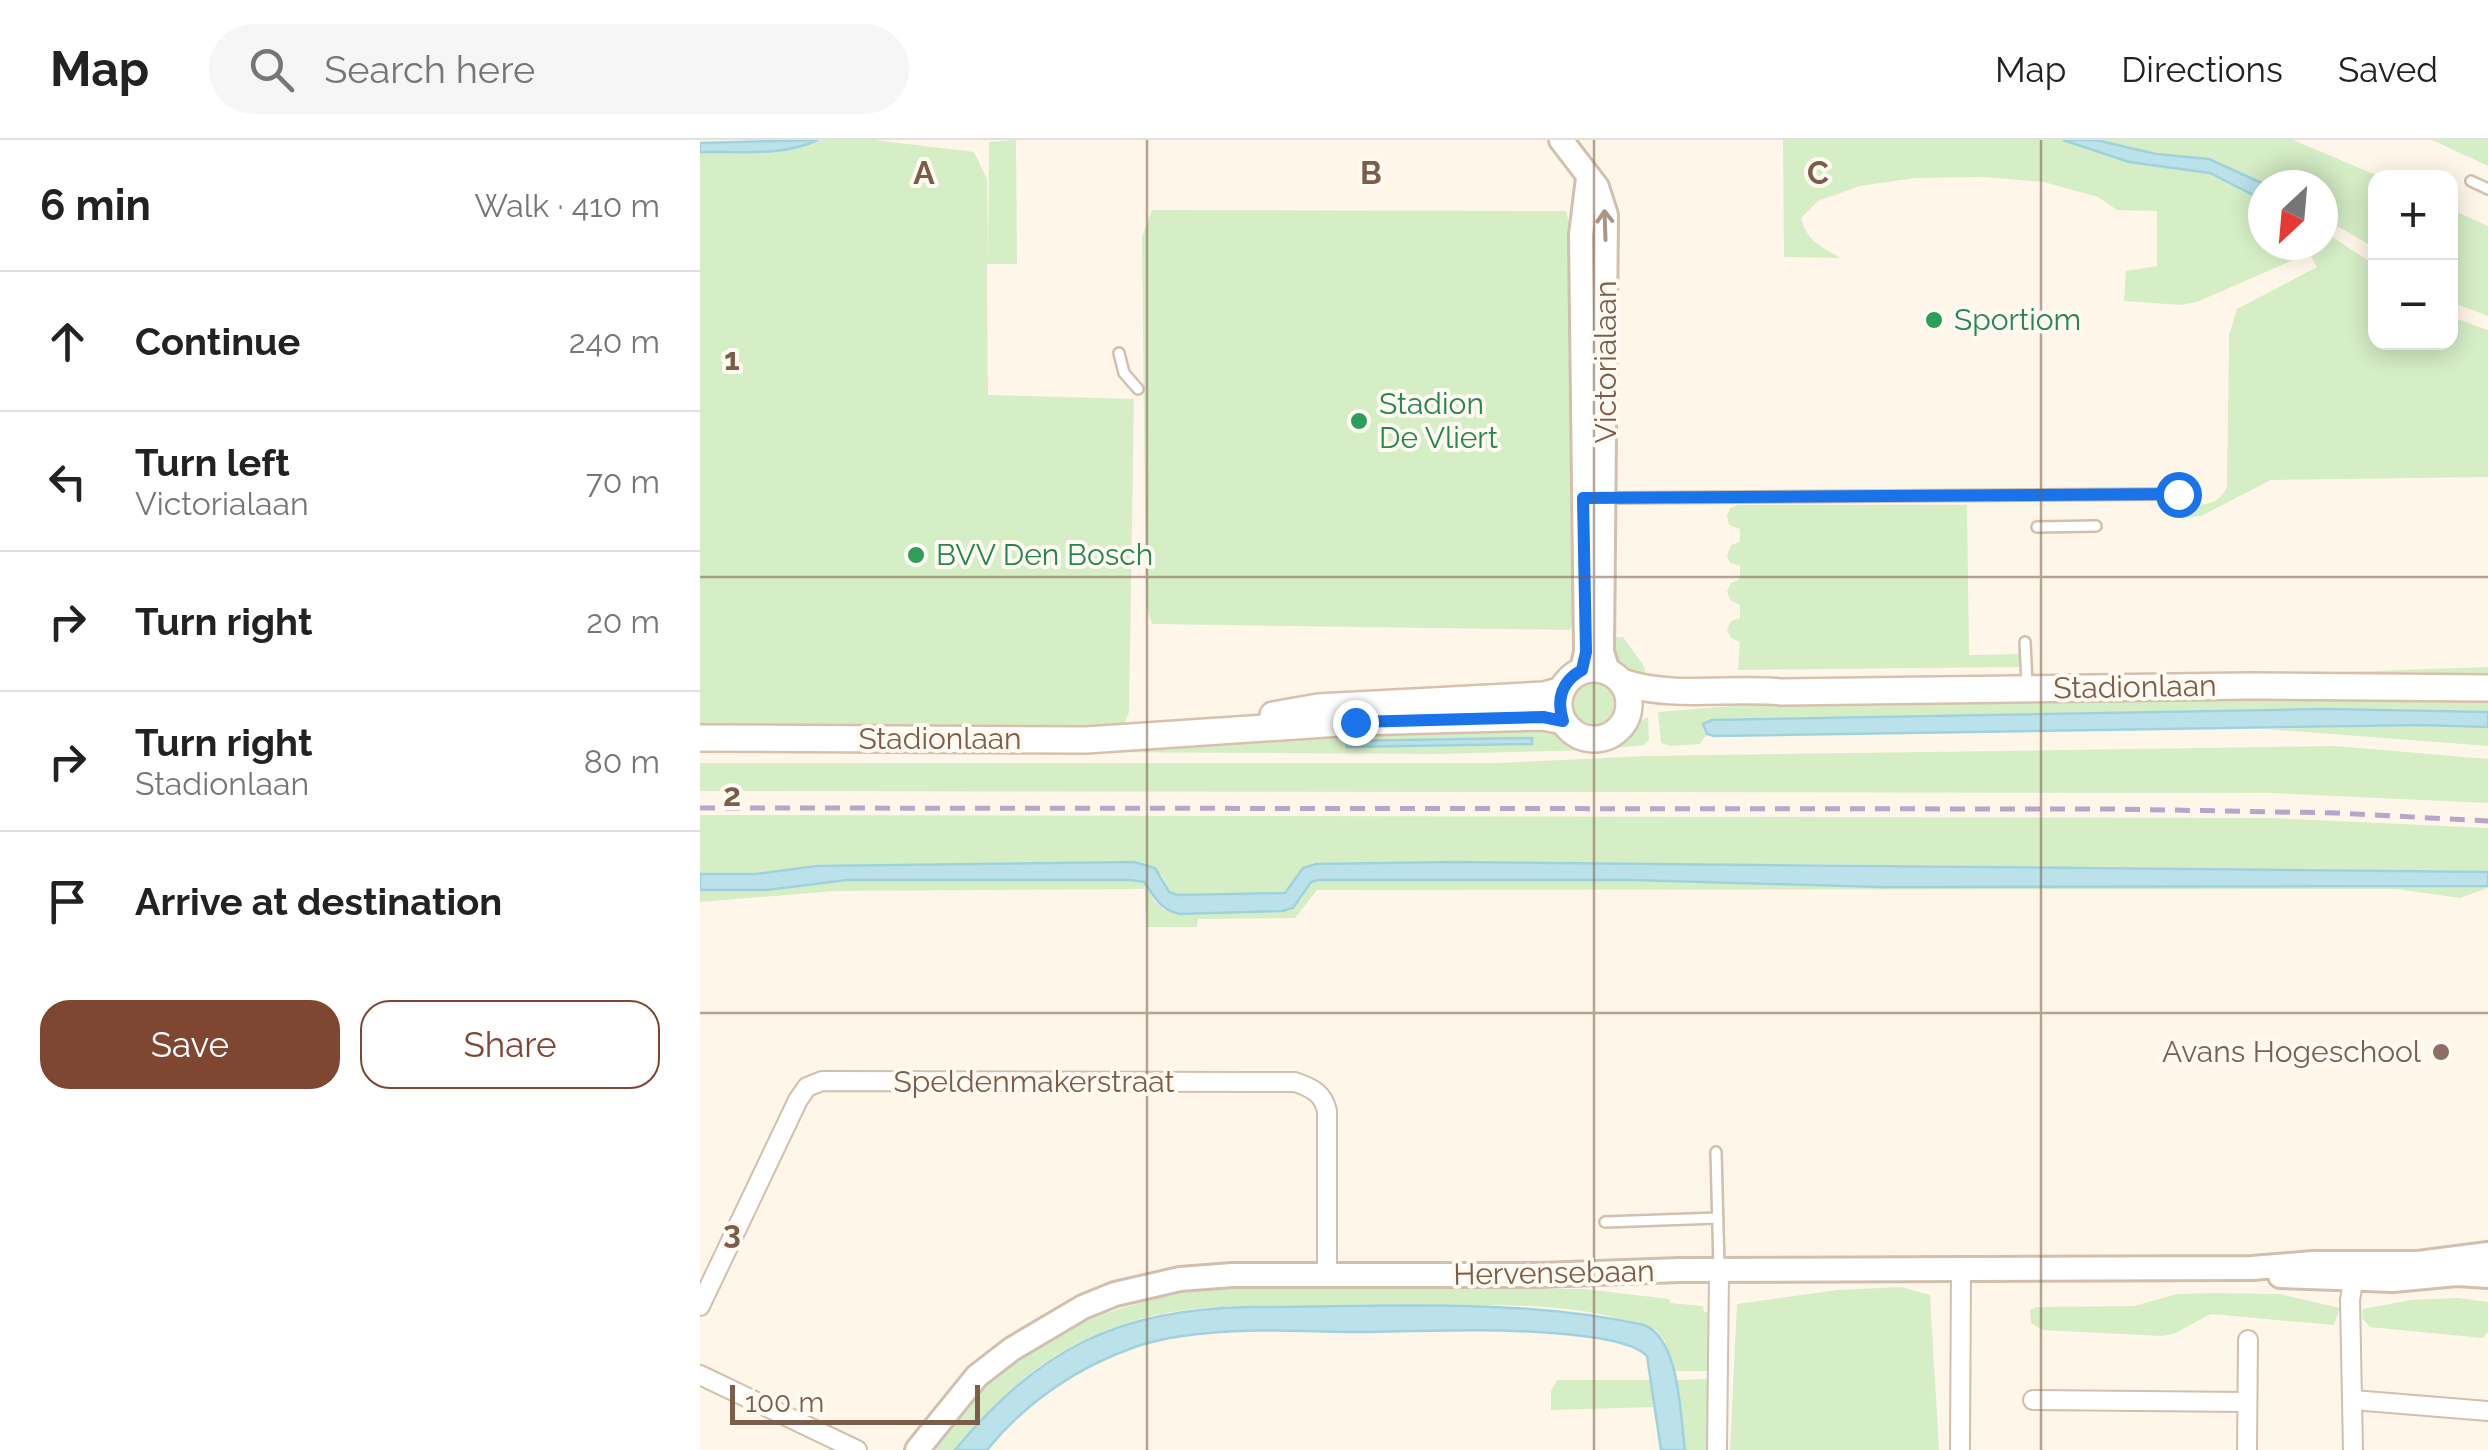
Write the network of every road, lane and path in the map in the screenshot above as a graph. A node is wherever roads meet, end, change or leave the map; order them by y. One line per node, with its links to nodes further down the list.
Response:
1 (1561, 140): 7 (street, Victorialaan)
2 (2471, 182): 3 (lane)
3 (2488, 189)
4 (1118, 353): 5 (lane)
5 (1138, 389)
6 (2178, 494): 7 (lane)
7 (1594, 498): 11 (street, Victorialaan)
8 (2096, 526): 9 (lane)
9 (2037, 527)
10 (2025, 642): 13 (lane)
11 (1604, 674): 14 (main road); 15 (main road, Stadionlaan); 16 (main road)
12 (2488, 688): 13 (main road, Stadionlaan)
13 (2027, 689): 15 (main road, Stadionlaan)
14 (1562, 690): 17 (main road); 18 (main road, Stadionlaan)
15 (1782, 692): 16 (main road, Stadionlaan)
16 (1626, 718): 17 (main road)
17 (1563, 721): 18 (main road, Stadionlaan)
18 (1180, 734): 19 (main road, Stadionlaan)
19 (700, 738)
20 (1716, 1152): 21 (lane)
21 (1718, 1218): 22 (lane); 25 (lane)
22 (1605, 1222)
23 (2488, 1254): 26 (street, Hervensebaan)
24 (1961, 1268): 25 (street, Hervensebaan); 26 (street, Hervensebaan); 39 (street)
25 (1719, 1271): 27 (street, Hervensebaan); 38 (street)
26 (2354, 1271): 28 (street, Hervensebaan); 33 (street)
27 (1327, 1275): 29 (street, Speldenmakerstraat); 37 (street, Hervensebaan)
28 (2488, 1276)
29 (700, 1306)
30 (2248, 1340): 34 (street)
31 (700, 1375): 36 (street)
32 (2033, 1400): 34 (street)
33 (2353, 1400): 35 (street); 41 (street)
34 (2247, 1402): 40 (street)
35 (2488, 1410)
36 (857, 1450)
37 (917, 1450)
38 (1717, 1450)
39 (1960, 1450)
40 (2246, 1450)
41 (2354, 1450)

